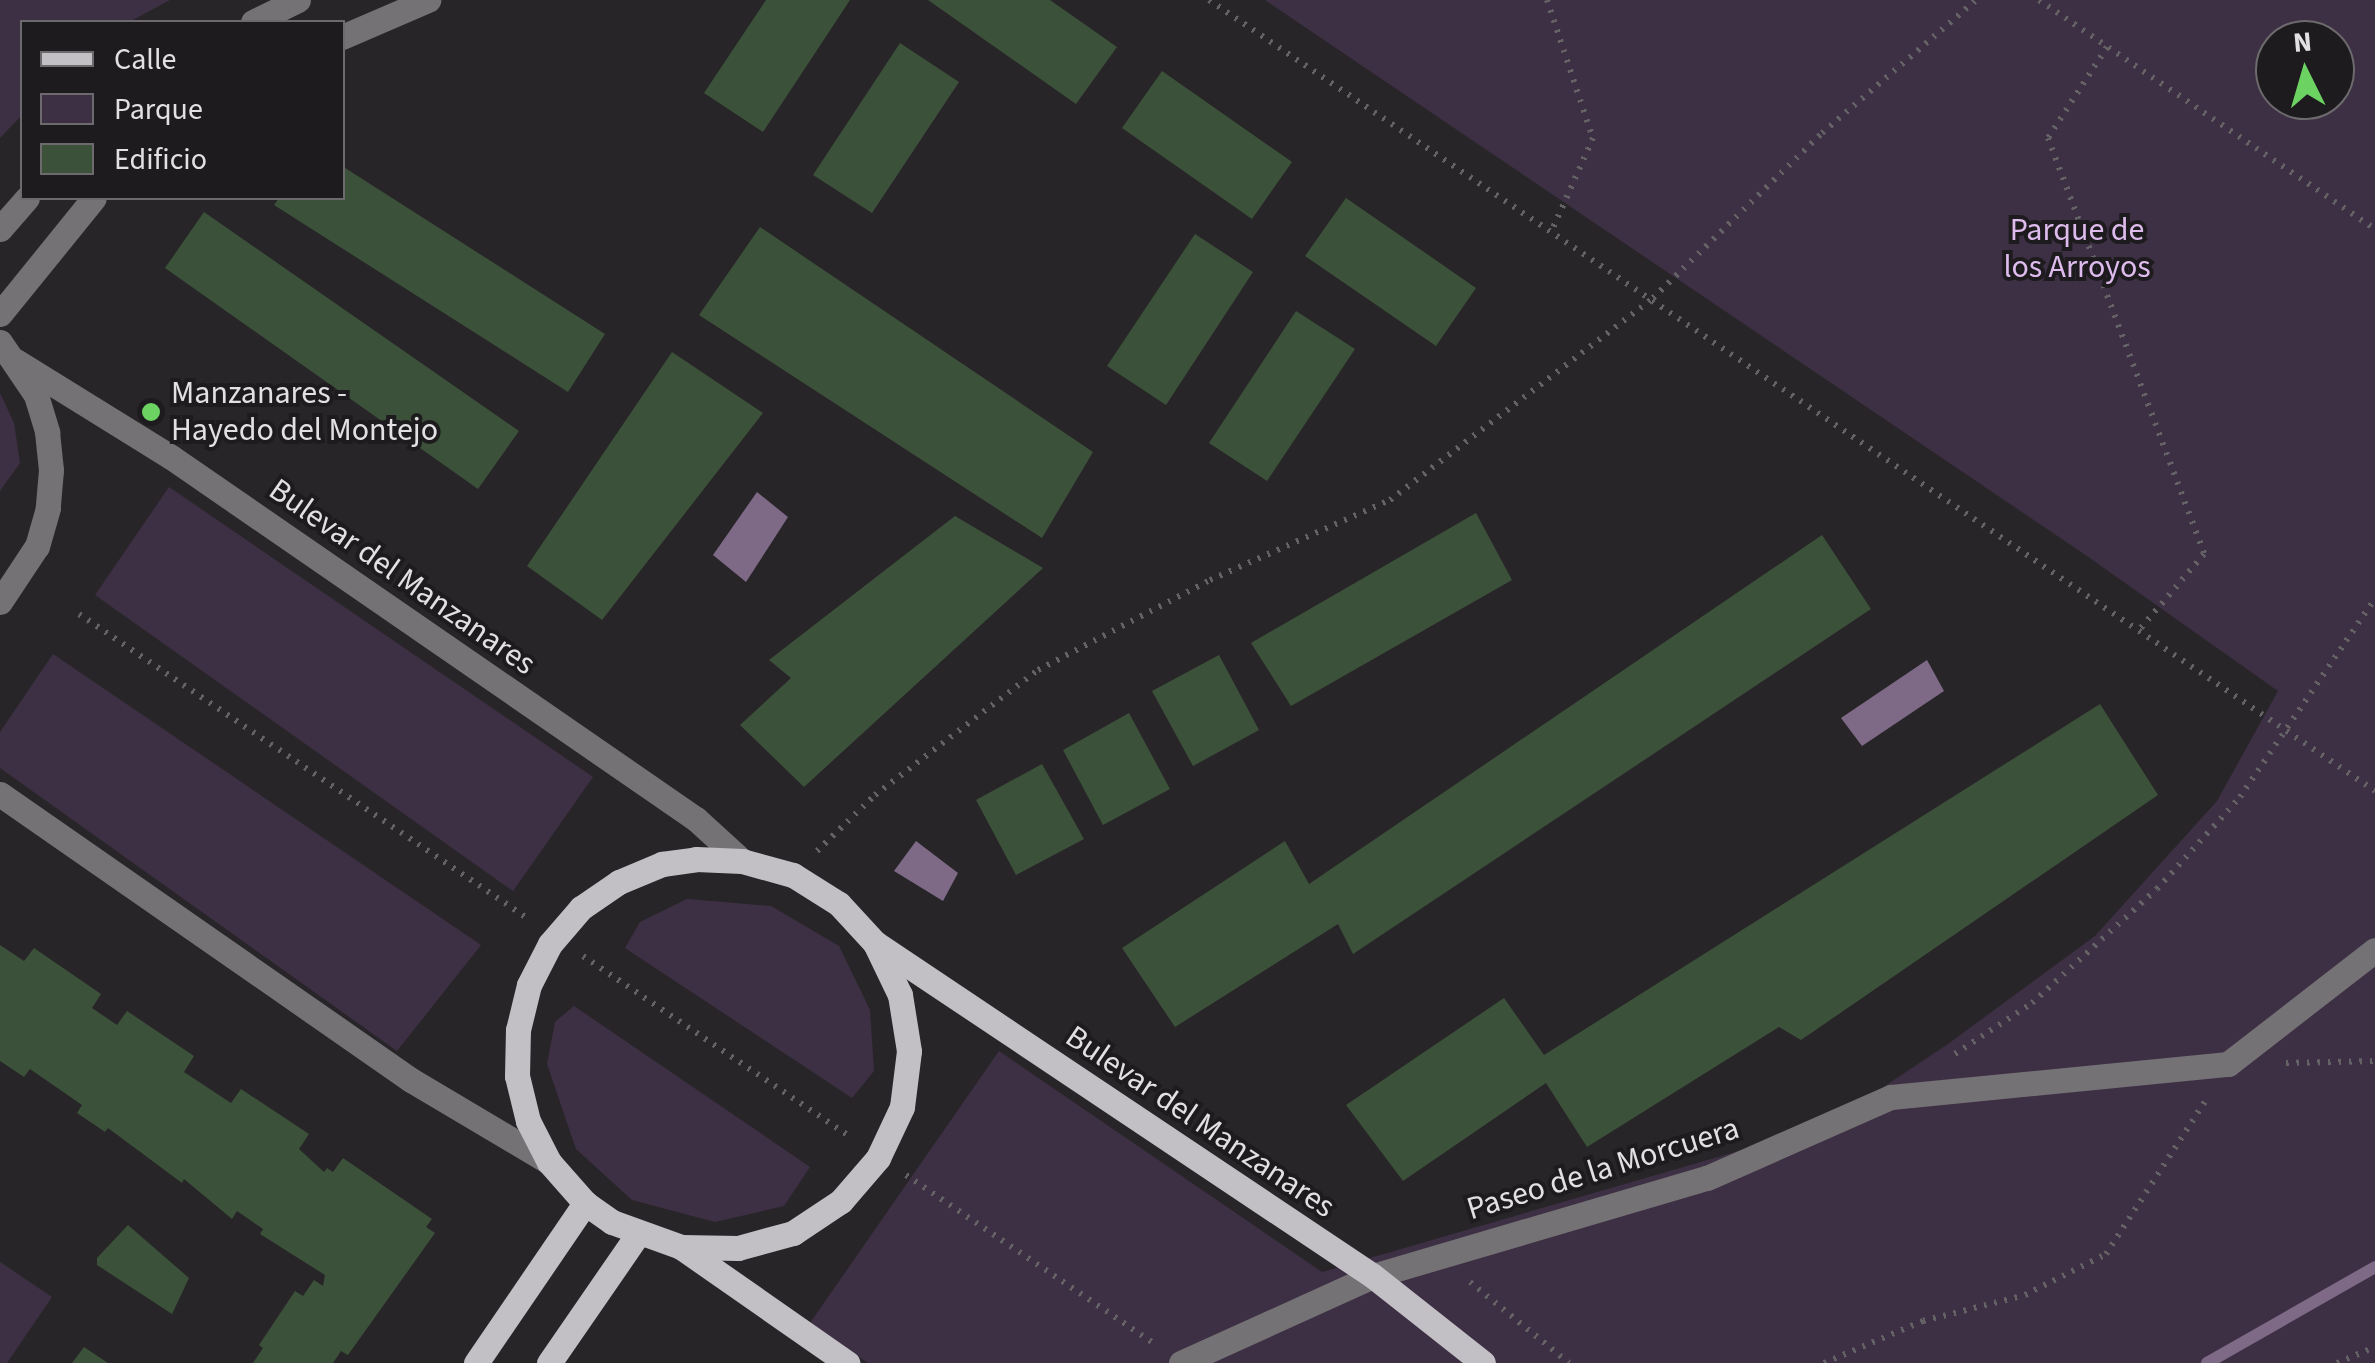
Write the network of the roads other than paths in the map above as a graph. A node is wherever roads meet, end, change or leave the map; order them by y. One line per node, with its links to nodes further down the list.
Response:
1 (298, 0): 3 (street)
2 (428, 0): 4 (street)
3 (257, 20)
4 (345, 35)
5 (25, 200): 7 (street)
6 (92, 200): 8 (street)
7 (0, 229)
8 (0, 314)
9 (8, 351): 10 (street); 12 (street, Bulevar del Manzanares)
10 (0, 602)
11 (0, 794): 15 (street)
12 (742, 861): 13 (main road); 15 (main road, bridge)
13 (875, 943): 18 (main road, bridge); 19 (main road, Bulevar del Manzanares)
14 (2375, 950): 19 (street, Paseo de la Morcuera)
15 (549, 1162): 16 (main road)
16 (585, 1202): 17 (main road); 20 (main road)
17 (638, 1234): 18 (main road); 21 (main road)
18 (681, 1247): 22 (main road)
19 (1373, 1276): 23 (street, Paseo de la Morcuera); 24 (main road, Bulevar del Manzanares)
20 (476, 1363)
21 (549, 1363)
22 (847, 1363)
23 (1181, 1363)
24 (1483, 1363)

